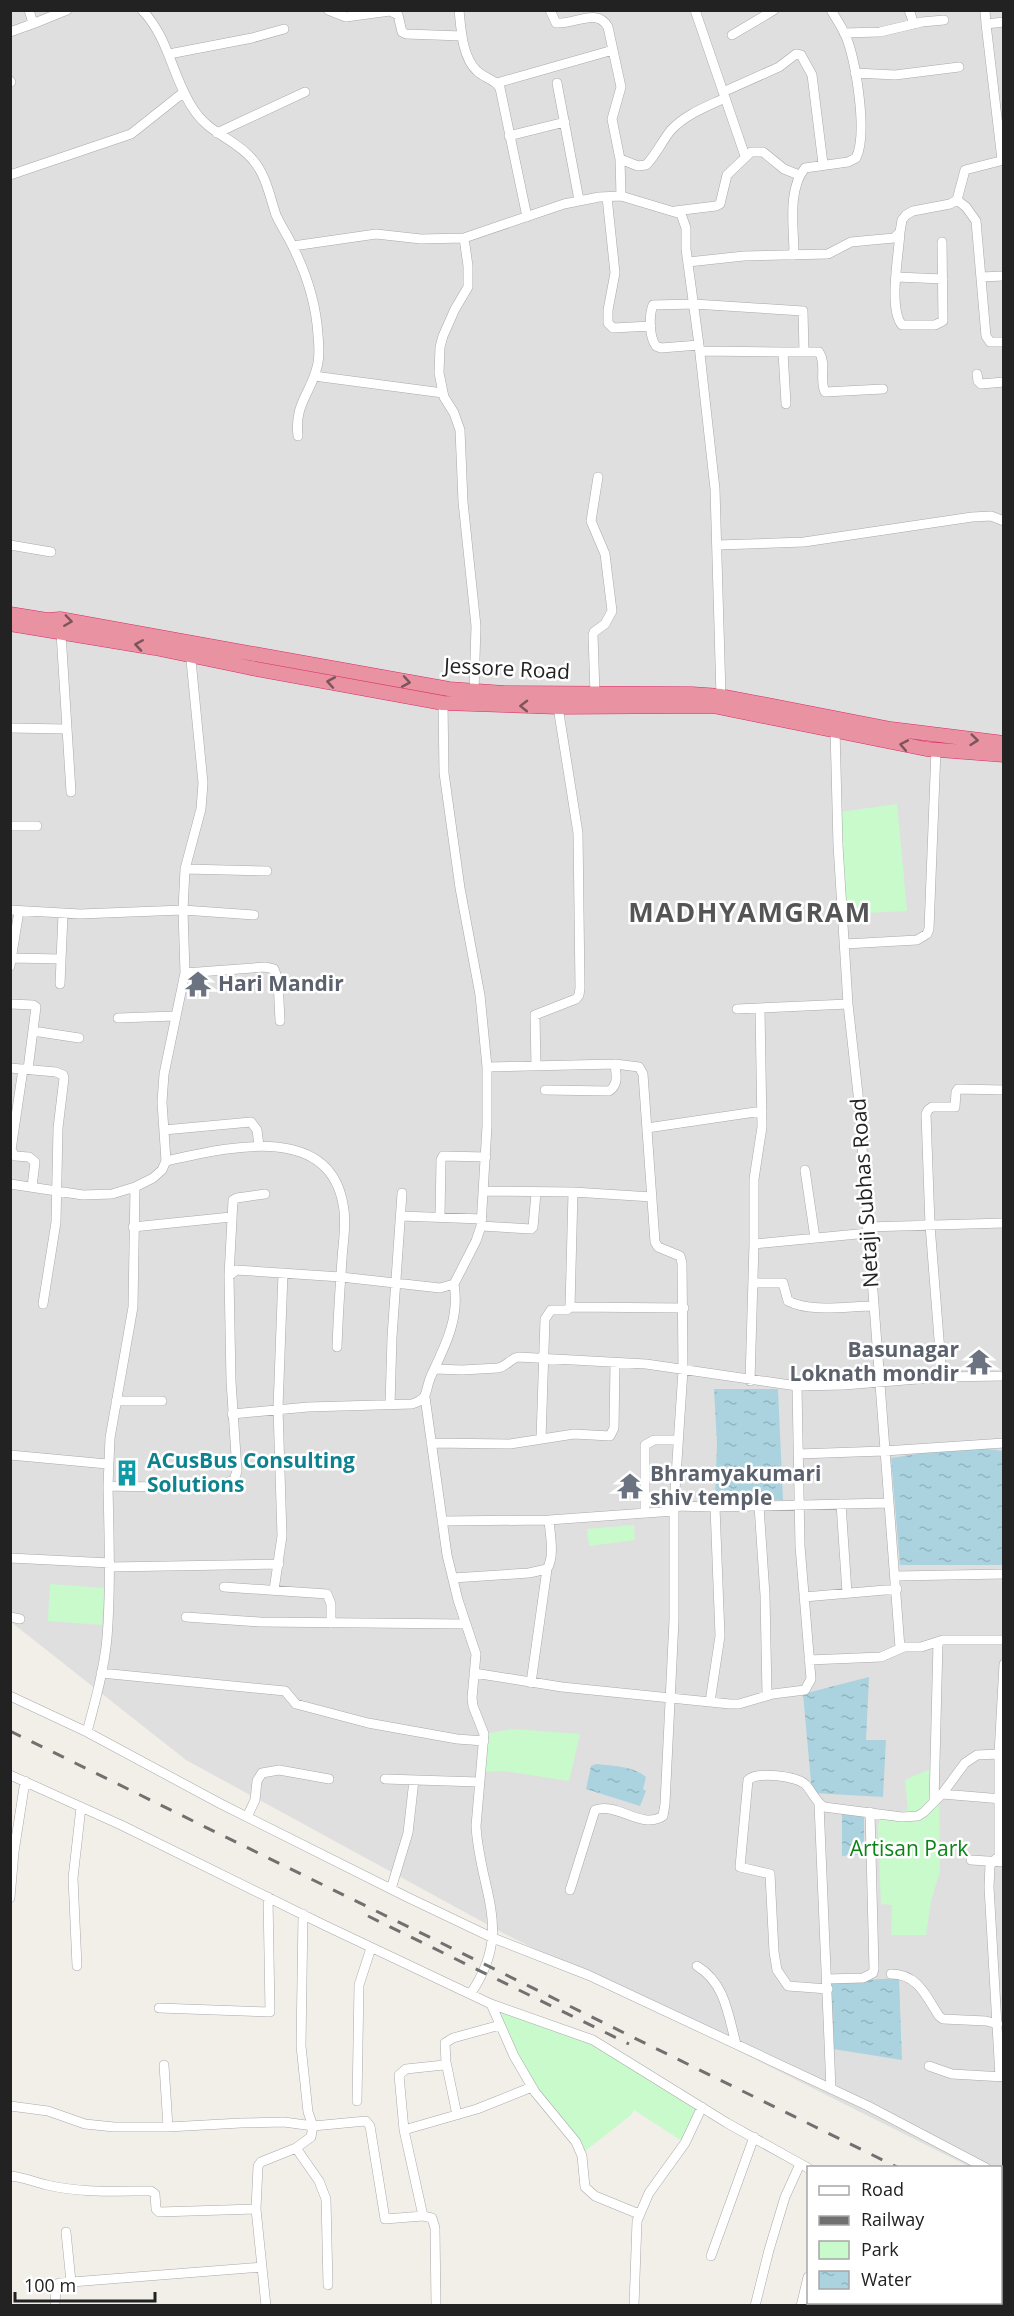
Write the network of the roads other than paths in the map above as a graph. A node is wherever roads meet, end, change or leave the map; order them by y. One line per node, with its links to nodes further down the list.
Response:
1 (29, 10): 15 (street)
2 (67, 10): 15 (street)
3 (328, 10): 22 (street)
4 (459, 10): 22 (street)
5 (550, 10): 23 (street)
6 (695, 10): 31 (street)
7 (774, 10): 12 (street)
8 (831, 10): 20 (street)
9 (909, 10): 16 (street)
10 (985, 10): 17 (street)
11 (144, 12): 24 (street)
12 (764, 13): 21 (street)
13 (944, 20): 16 (street)
14 (1004, 22): 17 (street)
15 (35, 23): 19 (street)
16 (914, 24): 20 (street)
17 (986, 24): 37 (street)
18 (284, 29): 24 (street)
19 (10, 32)
20 (844, 33): 26 (street)
21 (732, 35)
22 (462, 36): 27 (street)
23 (613, 50): 27 (street); 36 (street)
24 (170, 54): 29 (street)
25 (959, 67): 26 (street)
26 (855, 73): 38 (street)
27 (497, 83): 34 (street)
28 (557, 83): 32 (street)
29 (184, 92): 33 (street); 39 (street)
30 (305, 92): 33 (street)
31 (724, 95): 35 (street); 36 (street); 38 (street)
32 (565, 122): 34 (street); 43 (street)
33 (217, 133): 50 (street)
34 (509, 136): 46 (street)
35 (745, 156): 40 (street); 45 (street)
36 (620, 159): 41 (street)
37 (1003, 160): 44 (street)
38 (823, 164): 40 (street)
39 (10, 175)
40 (799, 175): 51 (street)
41 (621, 196): 42 (street); 45 (street)
42 (607, 197): 43 (street); 58 (street)
43 (579, 200): 46 (street)
44 (957, 200): 47 (street); 55 (street)
45 (675, 211): 52 (street)
46 (527, 217): 48 (street)
47 (900, 232): 51 (street); 54 (street)
48 (464, 238): 50 (street); 67 (street)
49 (942, 242): 56 (street)
50 (293, 246): 64 (street)
51 (794, 255): 52 (street)
52 (688, 262): 57 (street)
53 (1004, 276): 55 (street)
54 (897, 277): 56 (street); 56 (street)
55 (981, 277): 59 (street)
56 (943, 279)
57 (694, 304): 58 (street); 60 (street); 62 (street)
58 (651, 326): 60 (street)
59 (1004, 342)
60 (700, 348): 61 (street); 73 (street)
61 (783, 352): 62 (street); 68 (street)
62 (804, 352): 66 (street)
63 (976, 374): 65 (street)
64 (314, 376): 67 (street); 69 (street)
65 (1004, 382)
66 (883, 389)
67 (442, 393): 79 (street)
68 (786, 404)
69 (298, 436)
70 (598, 477): 80 (street)
71 (1004, 521): 73 (street)
72 (10, 545): 74 (street)
73 (717, 545): 81 (street)
74 (51, 552)
75 (10, 614): 78 (highway, Jessore Road, one-way to 78)
76 (10, 624): 77 (highway)
77 (61, 633): 78 (highway, one-way to 77); 85 (street)
78 (190, 648): 79 (highway, Jessore Road, one-way to 79); 82 (highway, one-way to 78); 93 (street)
79 (474, 691): 80 (highway, Jessore Road)
80 (595, 694): 81 (highway, Jessore Road)
81 (721, 696): 87 (highway, Jessore Road, one-way to 87)
82 (443, 703): 83 (highway, one-way to 82); 115 (street)
83 (558, 707): 86 (highway); 114 (street)
84 (10, 728): 85 (street)
85 (66, 729): 90 (street)
86 (835, 729): 88 (highway, one-way to 86); 99 (street, Netaji Subhas Road)
87 (1004, 743)
88 (936, 750): 89 (highway); 99 (street)
89 (1004, 755)
90 (71, 792)
91 (10, 826): 92 (street)
92 (37, 826)
93 (185, 869): 94 (street); 96 (street)
94 (267, 871)
95 (15, 910): 97 (street); 101 (street)
96 (183, 910): 97 (street); 98 (street); 102 (street)
97 (63, 914): 100 (street)
98 (254, 915)
99 (845, 944): 105 (street, Netaji Subhas Road)
100 (61, 959): 101 (street); 103 (street)
101 (11, 962)
102 (185, 973): 108 (street); 110 (street)
103 (60, 984)
104 (10, 1004): 111 (street)
105 (848, 1004): 107 (street); 144 (street, Netaji Subhas Road)
106 (737, 1009): 107 (street)
107 (760, 1010): 120 (street)
108 (175, 1016): 109 (street); 122 (street)
109 (118, 1017)
110 (280, 1021)
111 (33, 1031): 112 (street); 117 (street)
112 (79, 1038)
113 (615, 1064): 114 (street); 118 (street); 121 (street)
114 (537, 1066): 115 (street)
115 (487, 1067): 124 (street)
116 (10, 1068): 117 (street)
117 (25, 1069): 128 (street); 130 (street)
118 (545, 1090)
119 (1004, 1090): 142 (street)
120 (762, 1111): 121 (street); 146 (street)
121 (646, 1128): 136 (street)
122 (164, 1130): 123 (street); 125 (street)
123 (259, 1146): 125 (street); 149 (street)
124 (486, 1156): 131 (street); 139 (street)
125 (166, 1161): 129 (street)
126 (805, 1170): 145 (street)
127 (10, 1184): 128 (street)
128 (32, 1186): 130 (street)
129 (135, 1187): 130 (street); 143 (street)
130 (56, 1190): 153 (street)
131 (484, 1191): 132 (street); 140 (street)
132 (536, 1192): 133 (street); 140 (street)
133 (573, 1192): 136 (street); 155 (street)
134 (402, 1193): 137 (street)
135 (265, 1194): 138 (street)
136 (652, 1197): 156 (street)
137 (401, 1216): 139 (street); 151 (street)
138 (231, 1217): 143 (street); 148 (street)
139 (440, 1217): 140 (street)
140 (481, 1223): 152 (street)
141 (1004, 1223): 142 (street)
142 (930, 1225): 144 (street); 163 (street)
143 (133, 1227): 168 (street)
144 (867, 1230): 145 (street); 154 (street, Netaji Subhas Road)
145 (815, 1238): 146 (street)
146 (754, 1244): 150 (street)
147 (283, 1273): 148 (street); 149 (street); 171 (street)
148 (229, 1276): 172 (street)
149 (340, 1277): 151 (street); 157 (street)
150 (754, 1283): 154 (street); 164 (street)
151 (397, 1284): 152 (street); 170 (street)
152 (454, 1284): 160 (street)
153 (43, 1304)
154 (874, 1306): 165 (street, Netaji Subhas Road)
155 (570, 1307): 156 (street); 158 (street)
156 (684, 1308): 161 (street)
157 (337, 1347)
158 (542, 1358): 159 (street); 160 (street); 173 (street)
159 (615, 1362): 161 (street); 173 (street)
160 (436, 1369): 167 (street)
161 (683, 1370): 164 (street); 174 (street)
162 (1004, 1376): 163 (street)
163 (942, 1377): 165 (street)
164 (750, 1381): 166 (street)
165 (879, 1382): 166 (street); 177 (street, Netaji Subhas Road)
166 (797, 1386): 178 (street)
167 (425, 1397): 170 (street); 175 (street)
168 (116, 1401): 169 (street); 180 (street)
169 (162, 1401)
170 (390, 1405): 171 (street)
171 (278, 1408): 172 (street); 192 (street)
172 (232, 1414): 181 (street)
173 (541, 1439): 175 (street)
174 (678, 1440): 187 (street); 188 (street)
175 (431, 1443): 190 (street)
176 (1004, 1443): 177 (street)
177 (884, 1451): 178 (street); 182 (street, Netaji Subhas Road)
178 (798, 1454): 183 (street)
179 (10, 1455): 180 (street)
180 (107, 1464): 181 (street)
181 (108, 1486): 193 (street)
182 (888, 1503): 184 (street); 196 (street, Netaji Subhas Road)
183 (799, 1504): 184 (street); 185 (street); 202 (street)
184 (841, 1504): 201 (street)
185 (759, 1506): 186 (street); 214 (street)
186 (715, 1507): 187 (street); 217 (street)
187 (674, 1508): 188 (street); 216 (street)
188 (645, 1512): 189 (street)
189 (549, 1520): 190 (street); 194 (street)
190 (442, 1521): 197 (street)
191 (10, 1558): 193 (street)
192 (279, 1563): 193 (street); 200 (street)
193 (110, 1565): 211 (street)
194 (547, 1569): 197 (street); 213 (street)
195 (1004, 1574): 196 (street)
196 (896, 1576): 199 (street, Netaji Subhas Road)
197 (453, 1578): 205 (street)
198 (224, 1587): 200 (street)
199 (897, 1589): 201 (street); 208 (street, Netaji Subhas Road)
200 (274, 1590): 204 (street)
201 (847, 1593): 202 (street)
202 (804, 1597): 209 (street)
203 (186, 1617): 204 (street)
204 (331, 1623): 205 (street)
205 (466, 1624): 212 (street)
206 (1004, 1640): 207 (street)
207 (938, 1642): 208 (street); 229 (street)
208 (900, 1648): 209 (street)
209 (809, 1660): 214 (street)
210 (1004, 1664): 220 (street)
211 (101, 1673): 218 (street); 219 (street)
212 (474, 1673): 213 (street); 219 (street)
213 (531, 1683): 216 (street)
214 (767, 1695): 217 (street)
215 (10, 1696): 218 (street)
216 (670, 1698): 217 (street); 237 (street)
217 (710, 1702)
218 (87, 1732): 233 (street)
219 (484, 1741): 226 (street)
220 (999, 1754): 227 (street); 228 (street)
221 (10, 1775): 225 (street)
222 (329, 1779): 233 (street)
223 (385, 1779): 224 (street)
224 (414, 1780): 226 (street); 236 (street)
225 (25, 1781): 231 (street); 239 (street)
226 (479, 1782): 241 (street)
227 (942, 1794): 228 (street); 229 (street)
228 (1001, 1799): 235 (street)
229 (934, 1802): 232 (street)
230 (819, 1804): 232 (street); 246 (street); 246 (street)
231 (81, 1807): 238 (street); 243 (street)
232 (870, 1812): 246 (street)
233 (247, 1817): 236 (street)
234 (970, 1860): 235 (street)
235 (999, 1862): 250 (street)
236 (391, 1889): 241 (street)
237 (570, 1890)
238 (268, 1897): 240 (street); 249 (street)
239 (10, 1898)
240 (303, 1914): 242 (street); 263 (street)
241 (493, 1938): 247 (street); 252 (street)
242 (371, 1948): 247 (street); 259 (street)
243 (77, 1966)
244 (697, 1966): 252 (street)
245 (891, 1974): 250 (street)
246 (828, 1984): 258 (street)
247 (471, 1993): 248 (street)
248 (491, 2004): 251 (street); 261 (street)
249 (159, 2008)
250 (998, 2024): 256 (street)
251 (500, 2025): 253 (street); 257 (street)
252 (736, 2044): 258 (street)
253 (446, 2062): 262 (street); 265 (street)
254 (164, 2065): 264 (street)
255 (928, 2066): 256 (street)
256 (1002, 2077)
257 (532, 2087): 262 (street); 272 (street)
258 (831, 2089): 269 (street)
259 (357, 2101)
260 (10, 2106): 264 (street)
261 (702, 2107): 266 (street); 272 (street)
262 (458, 2115): 265 (street)
263 (312, 2126): 264 (street); 267 (street); 273 (street)
264 (168, 2127)
265 (405, 2130): 273 (street)
266 (754, 2137): 268 (street); 275 (street)
267 (296, 2148): 271 (street); 279 (street)
268 (804, 2166): 284 (street)
269 (982, 2166)
270 (10, 2176): 271 (street)
271 (256, 2209): 276 (street)
272 (639, 2214): 283 (street)
273 (423, 2216): 282 (street)
274 (66, 2232): 277 (street)
275 (711, 2256)
276 (262, 2266): 277 (street); 281 (street)
277 (71, 2282): 280 (street)
278 (807, 2284): 285 (street)
279 (328, 2285)
280 (55, 2306)
281 (266, 2306)
282 (436, 2306)
283 (634, 2306)
284 (755, 2306)
285 (801, 2306)

